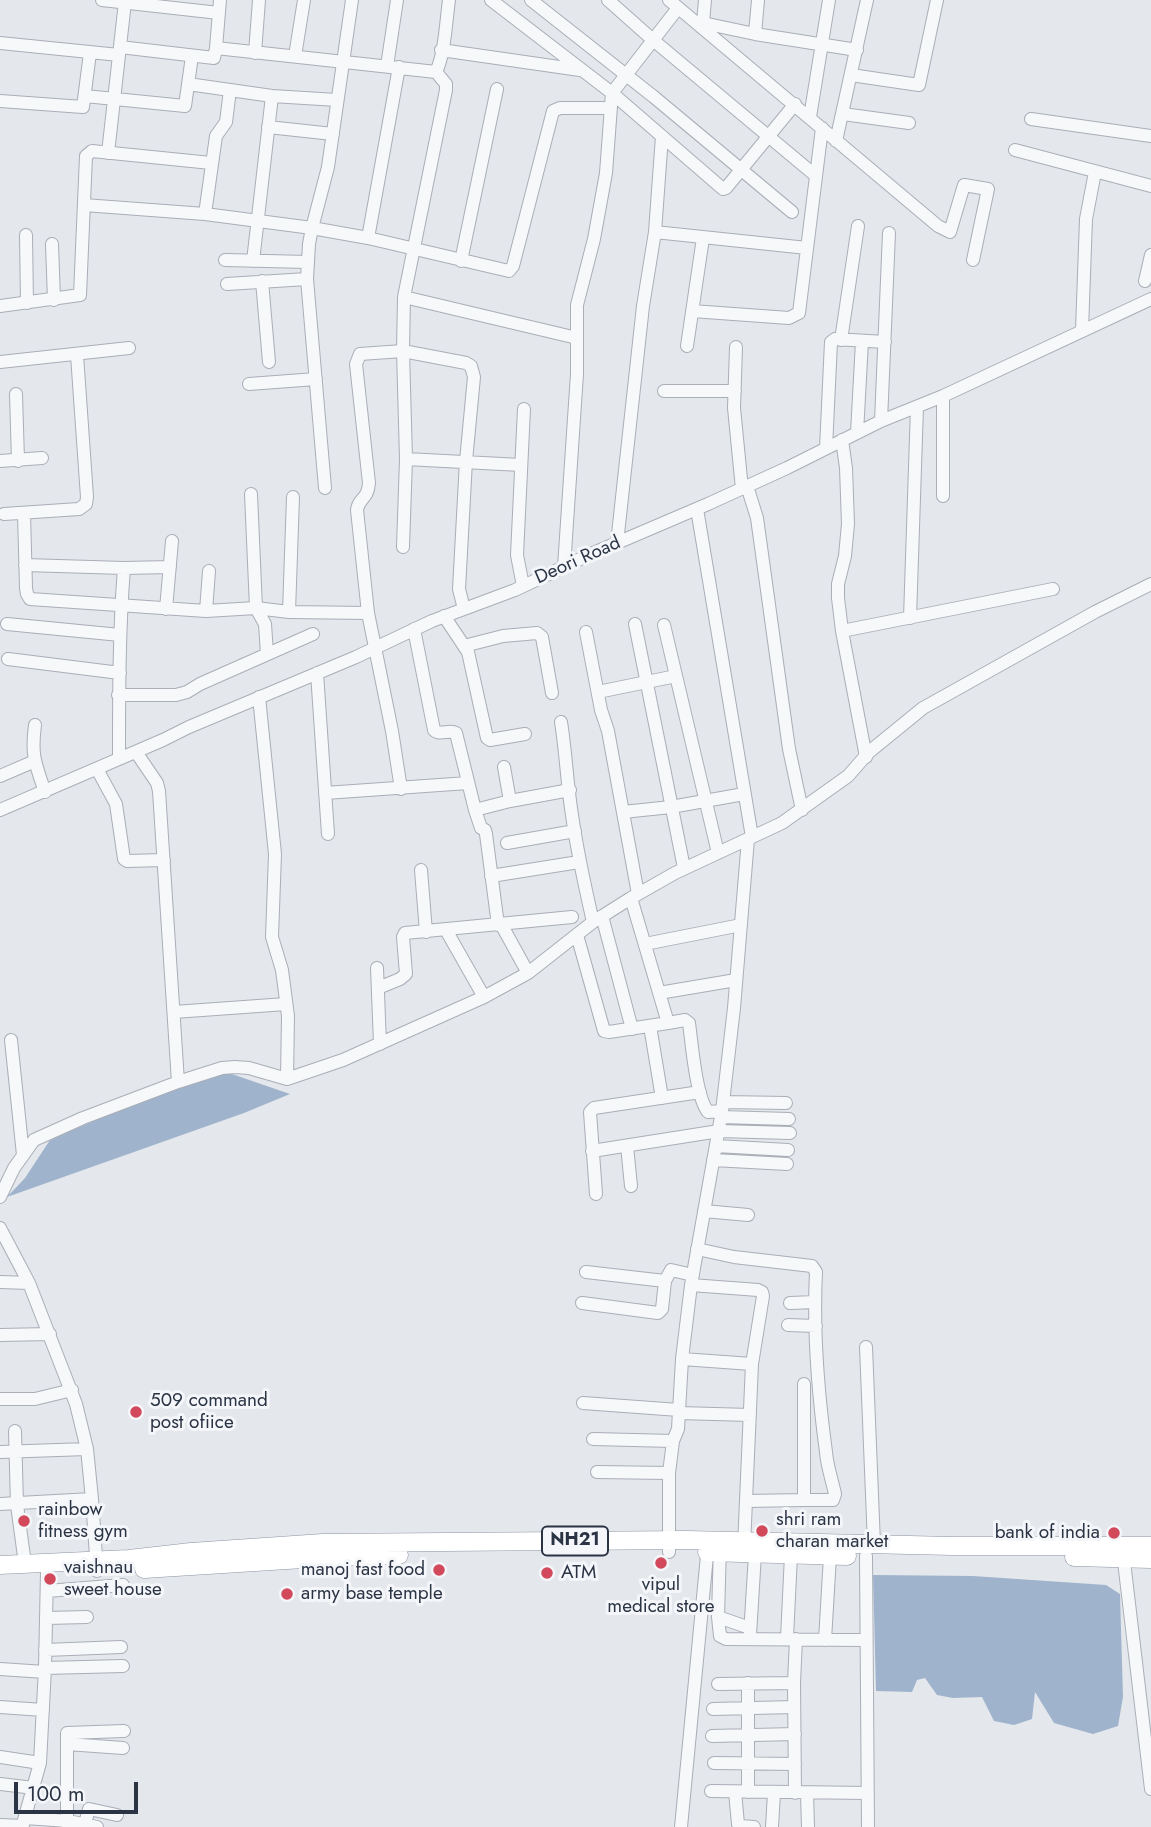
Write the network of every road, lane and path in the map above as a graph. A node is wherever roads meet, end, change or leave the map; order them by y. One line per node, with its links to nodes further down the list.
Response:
1 (102, 0): 15 (street)
2 (259, 0): 27 (street)
3 (304, 0): 30 (street)
4 (352, 0): 31 (street)
5 (397, 0): 32 (street)
6 (449, 0): 24 (street)
7 (491, 0): 33 (street)
8 (531, 0): 35 (street)
9 (608, 0): 20 (street)
10 (705, 0): 18 (street)
11 (758, 0): 19 (street)
12 (829, 0): 22 (street)
13 (867, 0): 25 (street)
14 (937, 0): 36 (street)
15 (125, 2): 17 (street); 26 (street)
16 (674, 4): 18 (street); 20 (street)
17 (219, 6): 23 (street)
18 (702, 25): 19 (street); 46 (street)
19 (755, 34): 22 (street)
20 (653, 40): 35 (street); 56 (street)
21 (0, 43): 28 (street)
22 (823, 45): 25 (street); 49 (street)
23 (216, 48): 27 (street); 29 (street)
24 (442, 50): 33 (street); 34 (street)
25 (857, 50): 36 (street)
26 (120, 51): 28 (street); 29 (street); 43 (street)
27 (255, 52): 30 (street)
28 (90, 53): 41 (street)
29 (192, 56): 37 (street)
30 (295, 56): 31 (street)
31 (344, 61): 32 (street); 44 (street)
32 (393, 67): 34 (street); 75 (street)
33 (581, 70): 40 (street)
34 (436, 72): 78 (street)
35 (625, 74): 40 (street); 62 (street)
36 (851, 75): 48 (street)
37 (188, 84): 39 (street); 43 (street)
38 (497, 89): 84 (street)
39 (230, 90): 42 (street); 61 (street)
40 (612, 93): 47 (street); 55 (street)
41 (85, 96): 43 (street); 45 (street)
42 (272, 96): 44 (street); 52 (street)
43 (115, 99): 60 (street)
44 (337, 100): 54 (street)
45 (0, 101)
46 (795, 104): 49 (street); 56 (street)
47 (611, 108): 84 (street); 97 (street)
48 (843, 114): 51 (street); 58 (street)
49 (810, 117): 53 (street)
50 (1031, 119): 57 (street)
51 (909, 123)
52 (268, 127): 54 (street); 69 (street)
53 (822, 128): 58 (street); 64 (street)
54 (333, 134): 71 (street)
55 (662, 136): 62 (street); 72 (street)
56 (768, 136): 62 (street); 64 (street)
57 (1151, 136)
58 (836, 141): 82 (street)
59 (1015, 150): 63 (street)
60 (108, 153): 61 (street); 66 (street)
61 (211, 163): 68 (street)
62 (741, 171): 67 (street)
63 (1095, 172): 65 (street); 96 (street)
64 (816, 176): 79 (street)
65 (1151, 186)
66 (84, 205): 68 (street); 92 (street)
67 (792, 212)
68 (205, 214): 69 (street)
69 (257, 221): 71 (street); 83 (street)
70 (858, 226): 98 (street)
71 (312, 228): 75 (street); 85 (street)
72 (655, 232): 76 (street); 135 (street)
73 (889, 233): 100 (street)
74 (26, 235): 93 (street)
75 (368, 238): 78 (street)
76 (703, 238): 79 (street); 95 (street)
77 (52, 244): 92 (street)
78 (414, 248): 84 (street); 90 (street)
79 (807, 248): 95 (street)
80 (1151, 255): 88 (street)
81 (225, 260): 83 (street)
82 (973, 260)
83 (253, 261): 85 (street)
84 (461, 261)
85 (308, 262): 86 (street)
86 (307, 279): 87 (street); 108 (street)
87 (262, 281): 89 (street); 107 (street)
88 (1145, 281)
89 (227, 284)
90 (404, 297): 97 (street); 104 (street)
91 (1151, 299): 96 (street, Deori Road)
92 (54, 300): 93 (street)
93 (27, 303): 94 (street)
94 (0, 306)
95 (692, 311): 101 (street)
96 (1082, 330): 113 (street, Deori Road)
97 (577, 338): 139 (street)
98 (841, 340): 99 (street); 119 (street)
99 (862, 341): 100 (street); 117 (street)
100 (885, 342): 116 (street)
101 (687, 346)
102 (736, 347): 111 (street)
103 (129, 348): 105 (street)
104 (403, 351): 121 (street); 124 (street); 151 (street)
105 (77, 355): 106 (street); 132 (street)
106 (0, 362)
107 (269, 362)
108 (316, 379): 109 (street); 127 (street)
109 (249, 384)
110 (664, 391): 111 (street)
111 (735, 391): 126 (street)
112 (16, 394): 123 (street)
113 (943, 396): 114 (street, Deori Road); 129 (street)
114 (917, 407): 116 (street, Deori Road); 153 (street)
115 (524, 408): 125 (street)
116 (881, 421): 117 (street, Deori Road)
117 (857, 433): 118 (street, Deori Road)
118 (842, 440): 119 (street, Deori Road); 158 (street)
119 (826, 448): 126 (street, Deori Road)
120 (43, 458): 123 (street)
121 (406, 459): 124 (street); 136 (street)
122 (0, 461): 123 (street)
123 (18, 461)
124 (466, 461): 125 (street); 148 (street)
125 (521, 465): 143 (street)
126 (745, 487): 131 (street, Deori Road); 195 (street)
127 (325, 488)
128 (251, 494): 146 (street)
129 (943, 496)
130 (293, 497): 150 (street)
131 (697, 509): 135 (street, Deori Road); 189 (street)
132 (24, 513): 133 (street); 137 (street)
133 (4, 514)
134 (172, 541): 138 (street)
135 (617, 543): 139 (street, Deori Road)
136 (404, 547)
137 (25, 565): 140 (street); 145 (street)
138 (170, 567): 140 (street); 147 (street)
139 (564, 567): 143 (street, Deori Road)
140 (124, 568): 145 (street)
141 (209, 571): 149 (street)
142 (1151, 584): 178 (street)
143 (523, 586): 148 (street, Deori Road)
144 (1053, 589): 153 (street)
145 (121, 606): 147 (street); 161 (street)
146 (256, 608): 149 (street); 150 (street); 164 (street)
147 (166, 609): 149 (street)
148 (464, 609): 152 (street, Deori Road)
149 (206, 611)
150 (289, 612): 151 (street)
151 (368, 613): 163 (street)
152 (444, 617): 157 (street, Deori Road); 162 (street)
153 (910, 618): 158 (street)
154 (7, 624): 161 (street)
155 (635, 624): 169 (street)
156 (664, 625): 168 (street)
157 (414, 629): 163 (street, Deori Road); 184 (street)
158 (842, 631): 178 (street)
159 (586, 632): 170 (street)
160 (313, 634): 164 (street)
161 (120, 635): 166 (street)
162 (464, 646): 171 (street); 176 (street)
163 (375, 647): 167 (street, Deori Road); 185 (street)
164 (267, 654): 172 (street)
165 (8, 659): 166 (street)
166 (120, 673): 172 (street)
167 (317, 673): 173 (street, Deori Road); 188 (street)
168 (676, 676): 169 (street); 191 (street)
169 (647, 682): 170 (street); 192 (street)
170 (598, 692): 196 (street)
171 (552, 693)
172 (118, 695): 179 (street)
173 (259, 697): 177 (street, Deori Road); 222 (street)
174 (561, 722): 186 (street)
175 (35, 725): 180 (street)
176 (526, 734)
177 (136, 752): 179 (street, Deori Road); 202 (street)
178 (866, 757): 195 (street)
179 (119, 759): 182 (street, Deori Road)
180 (35, 761): 183 (street); 187 (street)
181 (504, 767): 190 (street)
182 (97, 769): 187 (street, Deori Road); 202 (street)
183 (0, 776)
184 (468, 783): 185 (street); 194 (street)
185 (401, 789): 188 (street)
186 (569, 790): 190 (street); 197 (street)
187 (45, 792): 193 (street, Deori Road)
188 (325, 793): 198 (street)
189 (744, 794): 191 (street); 199 (street)
190 (510, 801): 194 (street)
191 (706, 801): 192 (street); 201 (street)
192 (671, 807): 196 (street); 204 (street)
193 (0, 810)
194 (475, 810): 206 (street)
195 (802, 810): 199 (street)
196 (623, 812): 207 (street)
197 (575, 831): 200 (street); 203 (street)
198 (328, 834)
199 (750, 838): 201 (street); 211 (street)
200 (506, 843)
201 (718, 853): 204 (street)
202 (164, 860): 223 (street)
203 (579, 862): 206 (street); 209 (street)
204 (684, 868): 207 (street)
205 (421, 870): 213 (street)
206 (491, 876): 210 (street)
207 (634, 896): 209 (street); 215 (street)
208 (572, 917): 210 (street)
209 (597, 919): 214 (street); 226 (street)
210 (499, 924): 212 (street); 217 (street)
211 (741, 925): 215 (street); 218 (street)
212 (446, 930): 213 (street); 221 (street)
213 (426, 932): 219 (street)
214 (577, 935): 217 (street); 226 (street)
215 (645, 944): 220 (street)
216 (377, 968): 219 (street)
217 (527, 974): 221 (street)
218 (736, 980): 220 (street); 234 (street)
219 (378, 988): 228 (street)
220 (659, 993): 224 (street)
221 (484, 997): 228 (street)
222 (286, 1004): 223 (street); 229 (street)
223 (174, 1012): 230 (street)
224 (668, 1023): 225 (street); 231 (street)
225 (650, 1026): 226 (street); 232 (street)
226 (632, 1029)
227 (10, 1040): 241 (street)
228 (380, 1044): 229 (street)
229 (287, 1079): 230 (street)
230 (178, 1082): 241 (street)
231 (700, 1092): 232 (street); 234 (street)
232 (662, 1098): 240 (street)
233 (786, 1103): 234 (street)
234 (722, 1110): 235 (street); 236 (street)
235 (789, 1119)
236 (719, 1131): 237 (street); 238 (street); 239 (street)
237 (790, 1133)
238 (626, 1146): 240 (street); 243 (street)
239 (716, 1146): 242 (street); 242 (street)
240 (592, 1151): 244 (street)
241 (23, 1155): 245 (street)
242 (713, 1160): 246 (street)
243 (631, 1186)
244 (596, 1194)
245 (0, 1197)
246 (704, 1211): 247 (street); 249 (street)
247 (748, 1215)
248 (0, 1228): 254 (street)
249 (697, 1249): 251 (street); 255 (street)
250 (586, 1272): 252 (street)
251 (692, 1280): 252 (street); 263 (street); 264 (street)
252 (665, 1281): 256 (street)
253 (0, 1282): 254 (street)
254 (29, 1283): 260 (street)
255 (815, 1302): 257 (street); 259 (street)
256 (582, 1303)
257 (790, 1303)
258 (788, 1325): 259 (street)
259 (816, 1326): 280 (street)
260 (50, 1334): 261 (street); 266 (street)
261 (0, 1335)
262 (866, 1347): 288 (street)
263 (682, 1359): 264 (street); 269 (street)
264 (752, 1364): 270 (street)
265 (804, 1384): 280 (street)
266 (72, 1391): 267 (street); 274 (street)
267 (0, 1399)
268 (583, 1403): 269 (street)
269 (679, 1412): 270 (street); 273 (street)
270 (750, 1415): 281 (street)
271 (15, 1431): 276 (street)
272 (593, 1439): 273 (street)
273 (673, 1441): 278 (street)
274 (87, 1449): 276 (street); 279 (street)
275 (0, 1452): 276 (street)
276 (16, 1452): 283 (street)
277 (597, 1472): 278 (street)
278 (669, 1473): 284 (street)
279 (92, 1499): 283 (street); 294 (street)
280 (804, 1500): 281 (street)
281 (746, 1501): 287 (street)
282 (0, 1504): 283 (street)
283 (18, 1504): 293 (street)
284 (668, 1546): 286 (highway, NH21); 294 (highway, NH21)
285 (1151, 1546): 289 (highway, NH21)
286 (714, 1547): 287 (highway, NH21); 302 (street); 345 (street)
287 (747, 1549): 288 (highway, NH21); 290 (highway, NH21); 302 (street)
288 (870, 1550): 289 (highway, NH21); 291 (highway, NH21); 305 (street)
289 (1123, 1552): 292 (highway, NH21); 332 (street)
290 (791, 1555): 291 (highway, NH21); 303 (street)
291 (830, 1556): 304 (street)
292 (1151, 1559)
293 (25, 1564): 294 (highway, NH21); 295 (highway, NH21)
294 (96, 1565): 296 (highway, NH21)
295 (0, 1566)
296 (47, 1572): 297 (highway, NH21); 299 (street)
297 (0, 1577)
298 (124, 1585): 299 (street)
299 (47, 1591): 300 (street)
300 (46, 1618): 301 (street); 307 (street)
301 (87, 1618)
302 (750, 1633): 303 (street)
303 (791, 1639): 304 (street); 313 (street)
304 (825, 1640): 305 (street)
305 (865, 1640): 337 (street)
306 (121, 1647): 307 (street)
307 (45, 1650): 310 (street)
308 (123, 1666): 310 (street)
309 (0, 1669): 310 (street)
310 (45, 1670): 318 (street)
311 (748, 1683): 312 (street); 313 (street); 316 (street)
312 (718, 1684)
313 (794, 1684): 315 (street)
314 (0, 1707): 318 (street)
315 (794, 1707): 316 (street); 320 (street)
316 (748, 1708): 317 (street); 321 (street)
317 (713, 1709)
318 (43, 1710): 326 (street)
319 (124, 1731): 323 (street)
320 (795, 1734): 321 (street); 329 (street)
321 (748, 1735): 322 (street); 328 (street)
322 (712, 1736)
323 (67, 1744): 324 (street); 338 (street)
324 (123, 1748)
325 (0, 1757): 326 (street)
326 (40, 1763): 331 (street)
327 (714, 1763): 328 (street)
328 (748, 1764): 329 (street); 334 (street)
329 (795, 1764): 336 (street)
330 (0, 1784): 331 (street)
331 (34, 1788): 341 (street)
332 (1151, 1789)
333 (711, 1791): 334 (street)
334 (741, 1792): 335 (street); 346 (street)
335 (774, 1793): 336 (street); 347 (street)
336 (801, 1793): 337 (street); 348 (street)
337 (868, 1793): 349 (street)
338 (67, 1807): 339 (street); 342 (street)
339 (89, 1809): 340 (street); 344 (street)
340 (117, 1815)
341 (23, 1824): 342 (street); 343 (street)
342 (67, 1824): 344 (street)
343 (0, 1825)
344 (89, 1826)
345 (681, 1827)
346 (754, 1827)
347 (772, 1827)
348 (808, 1827)
349 (867, 1827)

